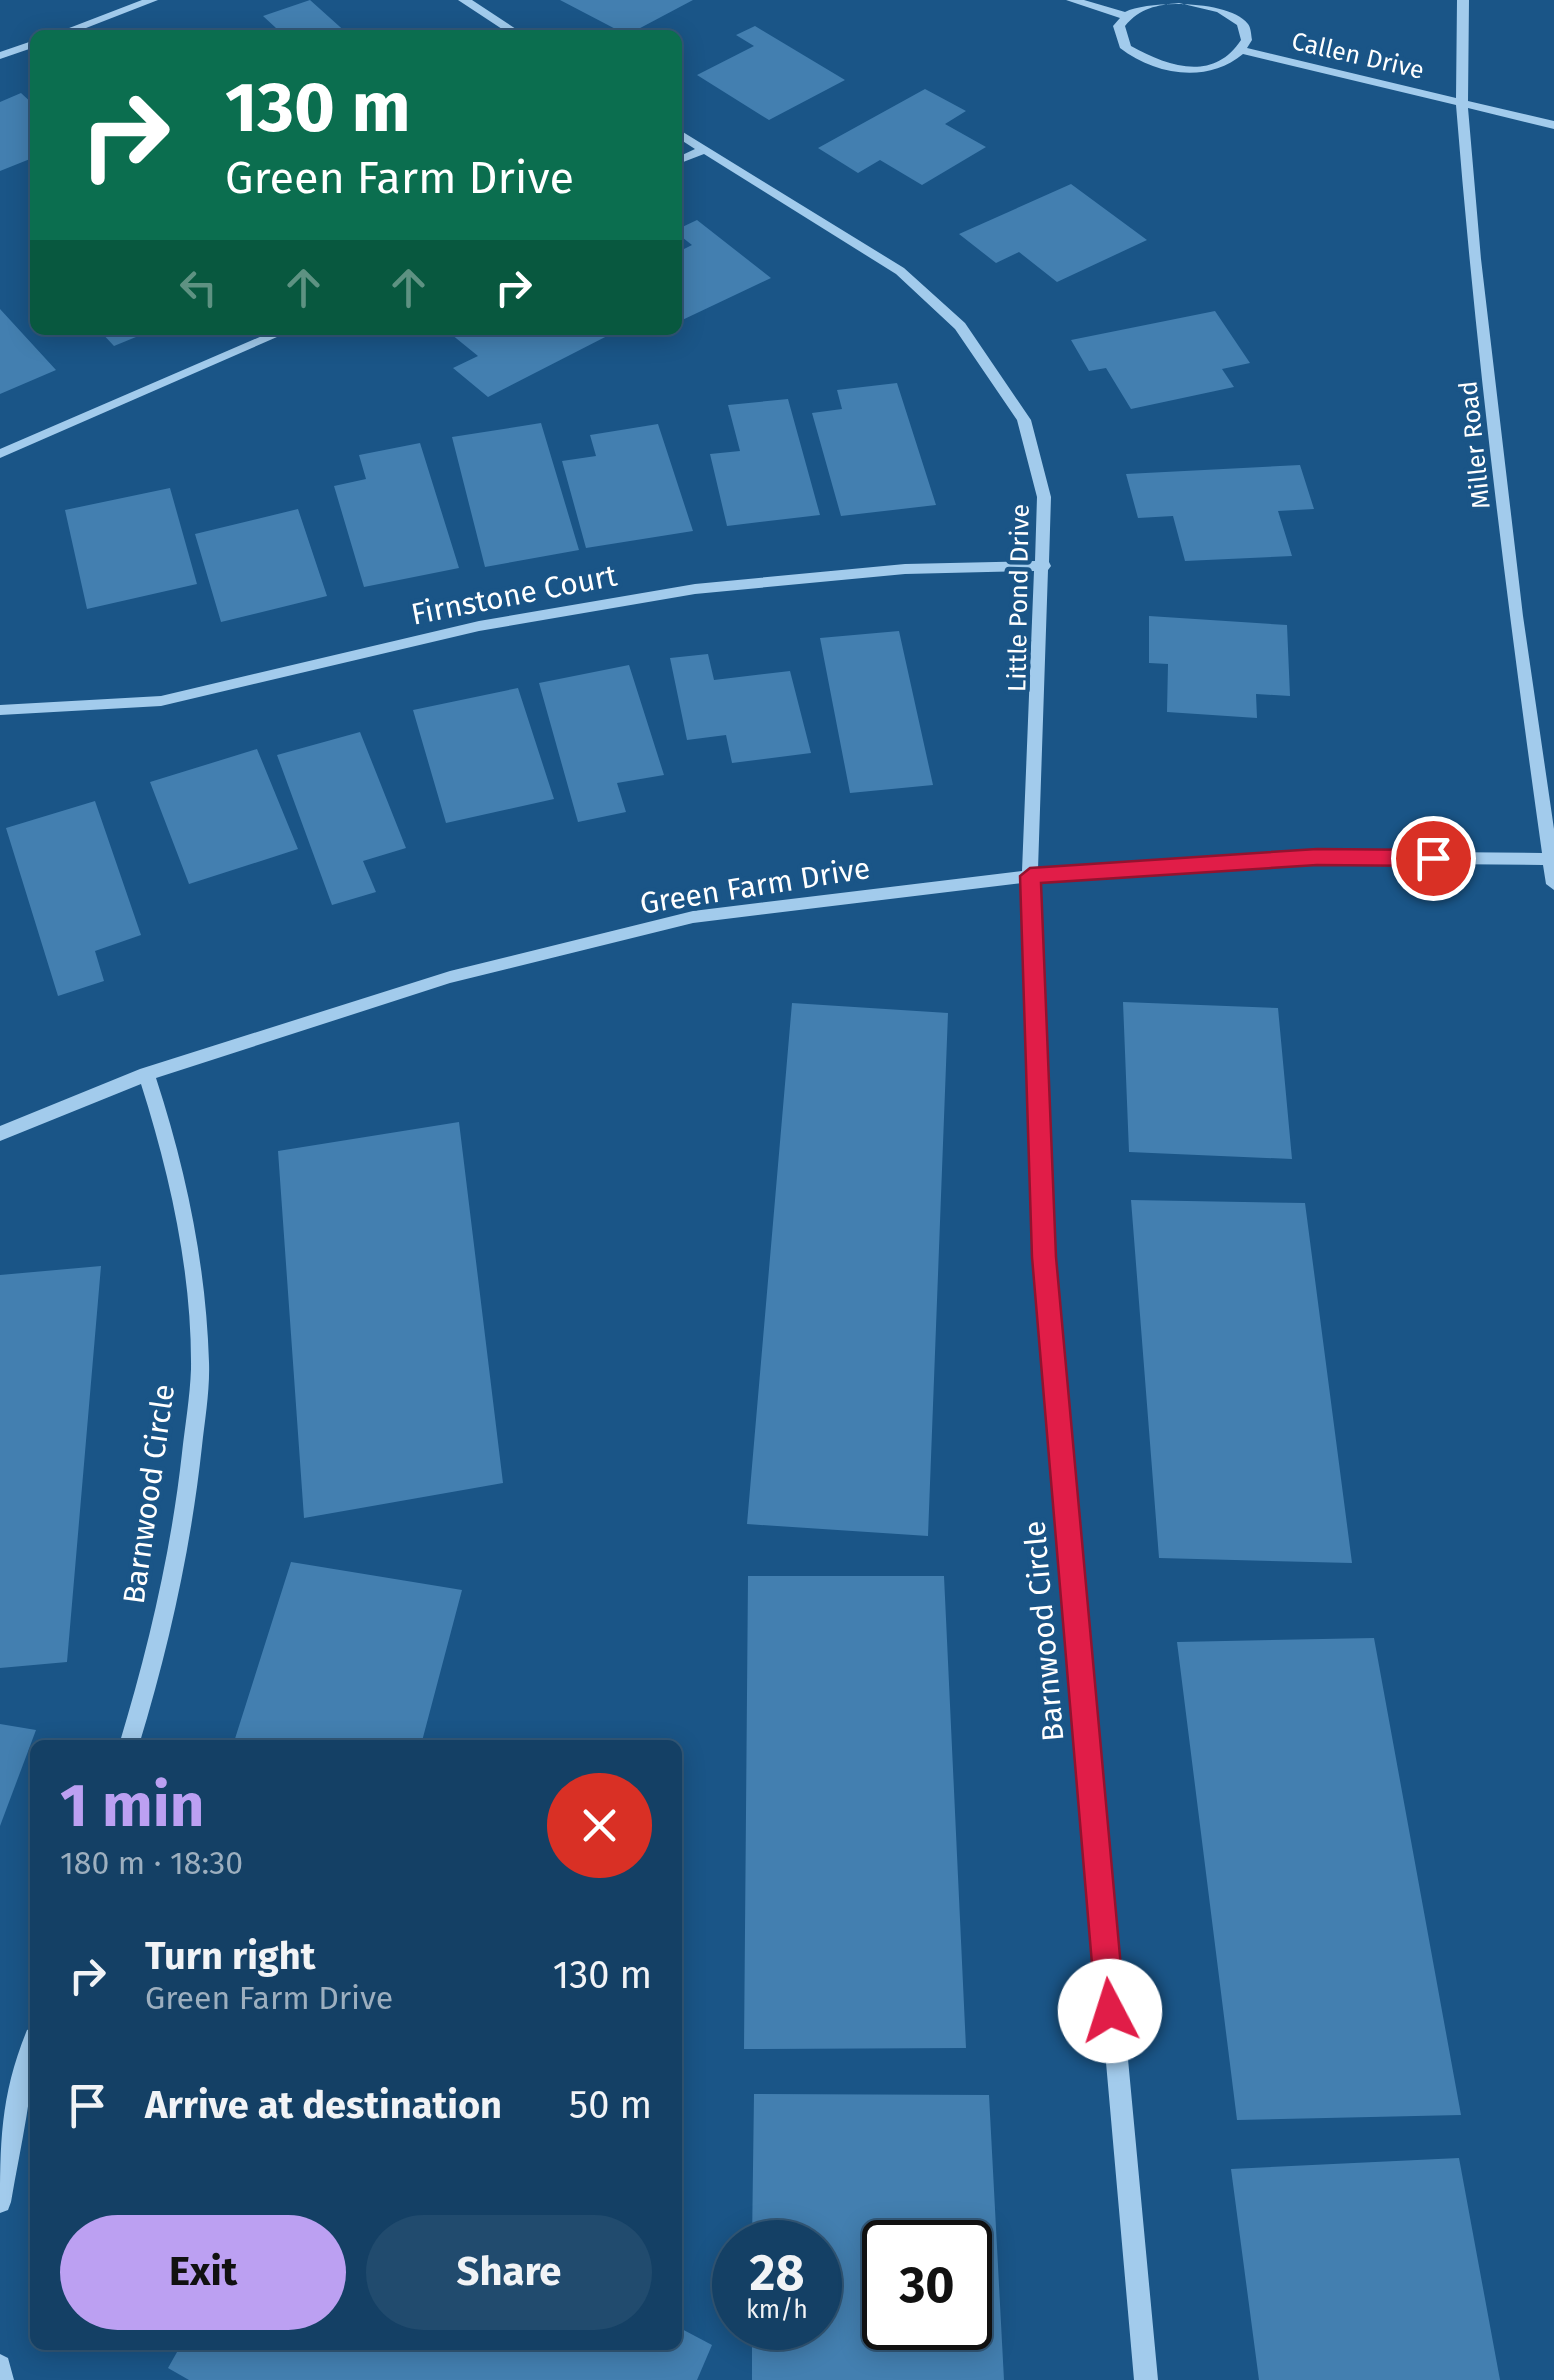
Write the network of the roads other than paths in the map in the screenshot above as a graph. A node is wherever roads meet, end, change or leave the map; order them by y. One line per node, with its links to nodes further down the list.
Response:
1 (152, 0): 8 (street)
2 (464, 0): 9 (street)
3 (1072, 0): 7 (street)
4 (1179, 0): 6 (street); 7 (street)
5 (1463, 0): 13 (street, Miller Road)
6 (1221, 4): 11 (street)
7 (1126, 16): 11 (street)
8 (70, 30)
9 (510, 30)
10 (30, 45): 12 (street)
11 (1243, 51): 13 (street, Callen Drive)
12 (0, 56)
13 (1462, 102): 14 (street, Callen Drive); 22 (street, Miller Road)
14 (1554, 125)
15 (682, 136): 16 (street, Little Pond Drive)
16 (705, 150): 17 (street); 20 (street, Little Pond Drive)
17 (682, 159)
18 (275, 335): 19 (street)
19 (0, 454)
20 (1044, 566): 21 (street, Firnstone Court); 23 (street, Little Pond Drive)
21 (0, 710)
22 (1550, 859): 23 (street, Green Farm Drive); 24 (street, Miller Road)
23 (1030, 876): 25 (street, Green Farm Drive); 32 (street, Barnwood Circle)
24 (1554, 884)
25 (146, 1074): 26 (street, Green Farm Drive); 27 (street, Barnwood Circle)
26 (0, 1134)
27 (130, 1740)
28 (30, 2054): 29 (street)
29 (0, 2202)
30 (0, 2366): 31 (street)
31 (2, 2380)
32 (1146, 2380)

